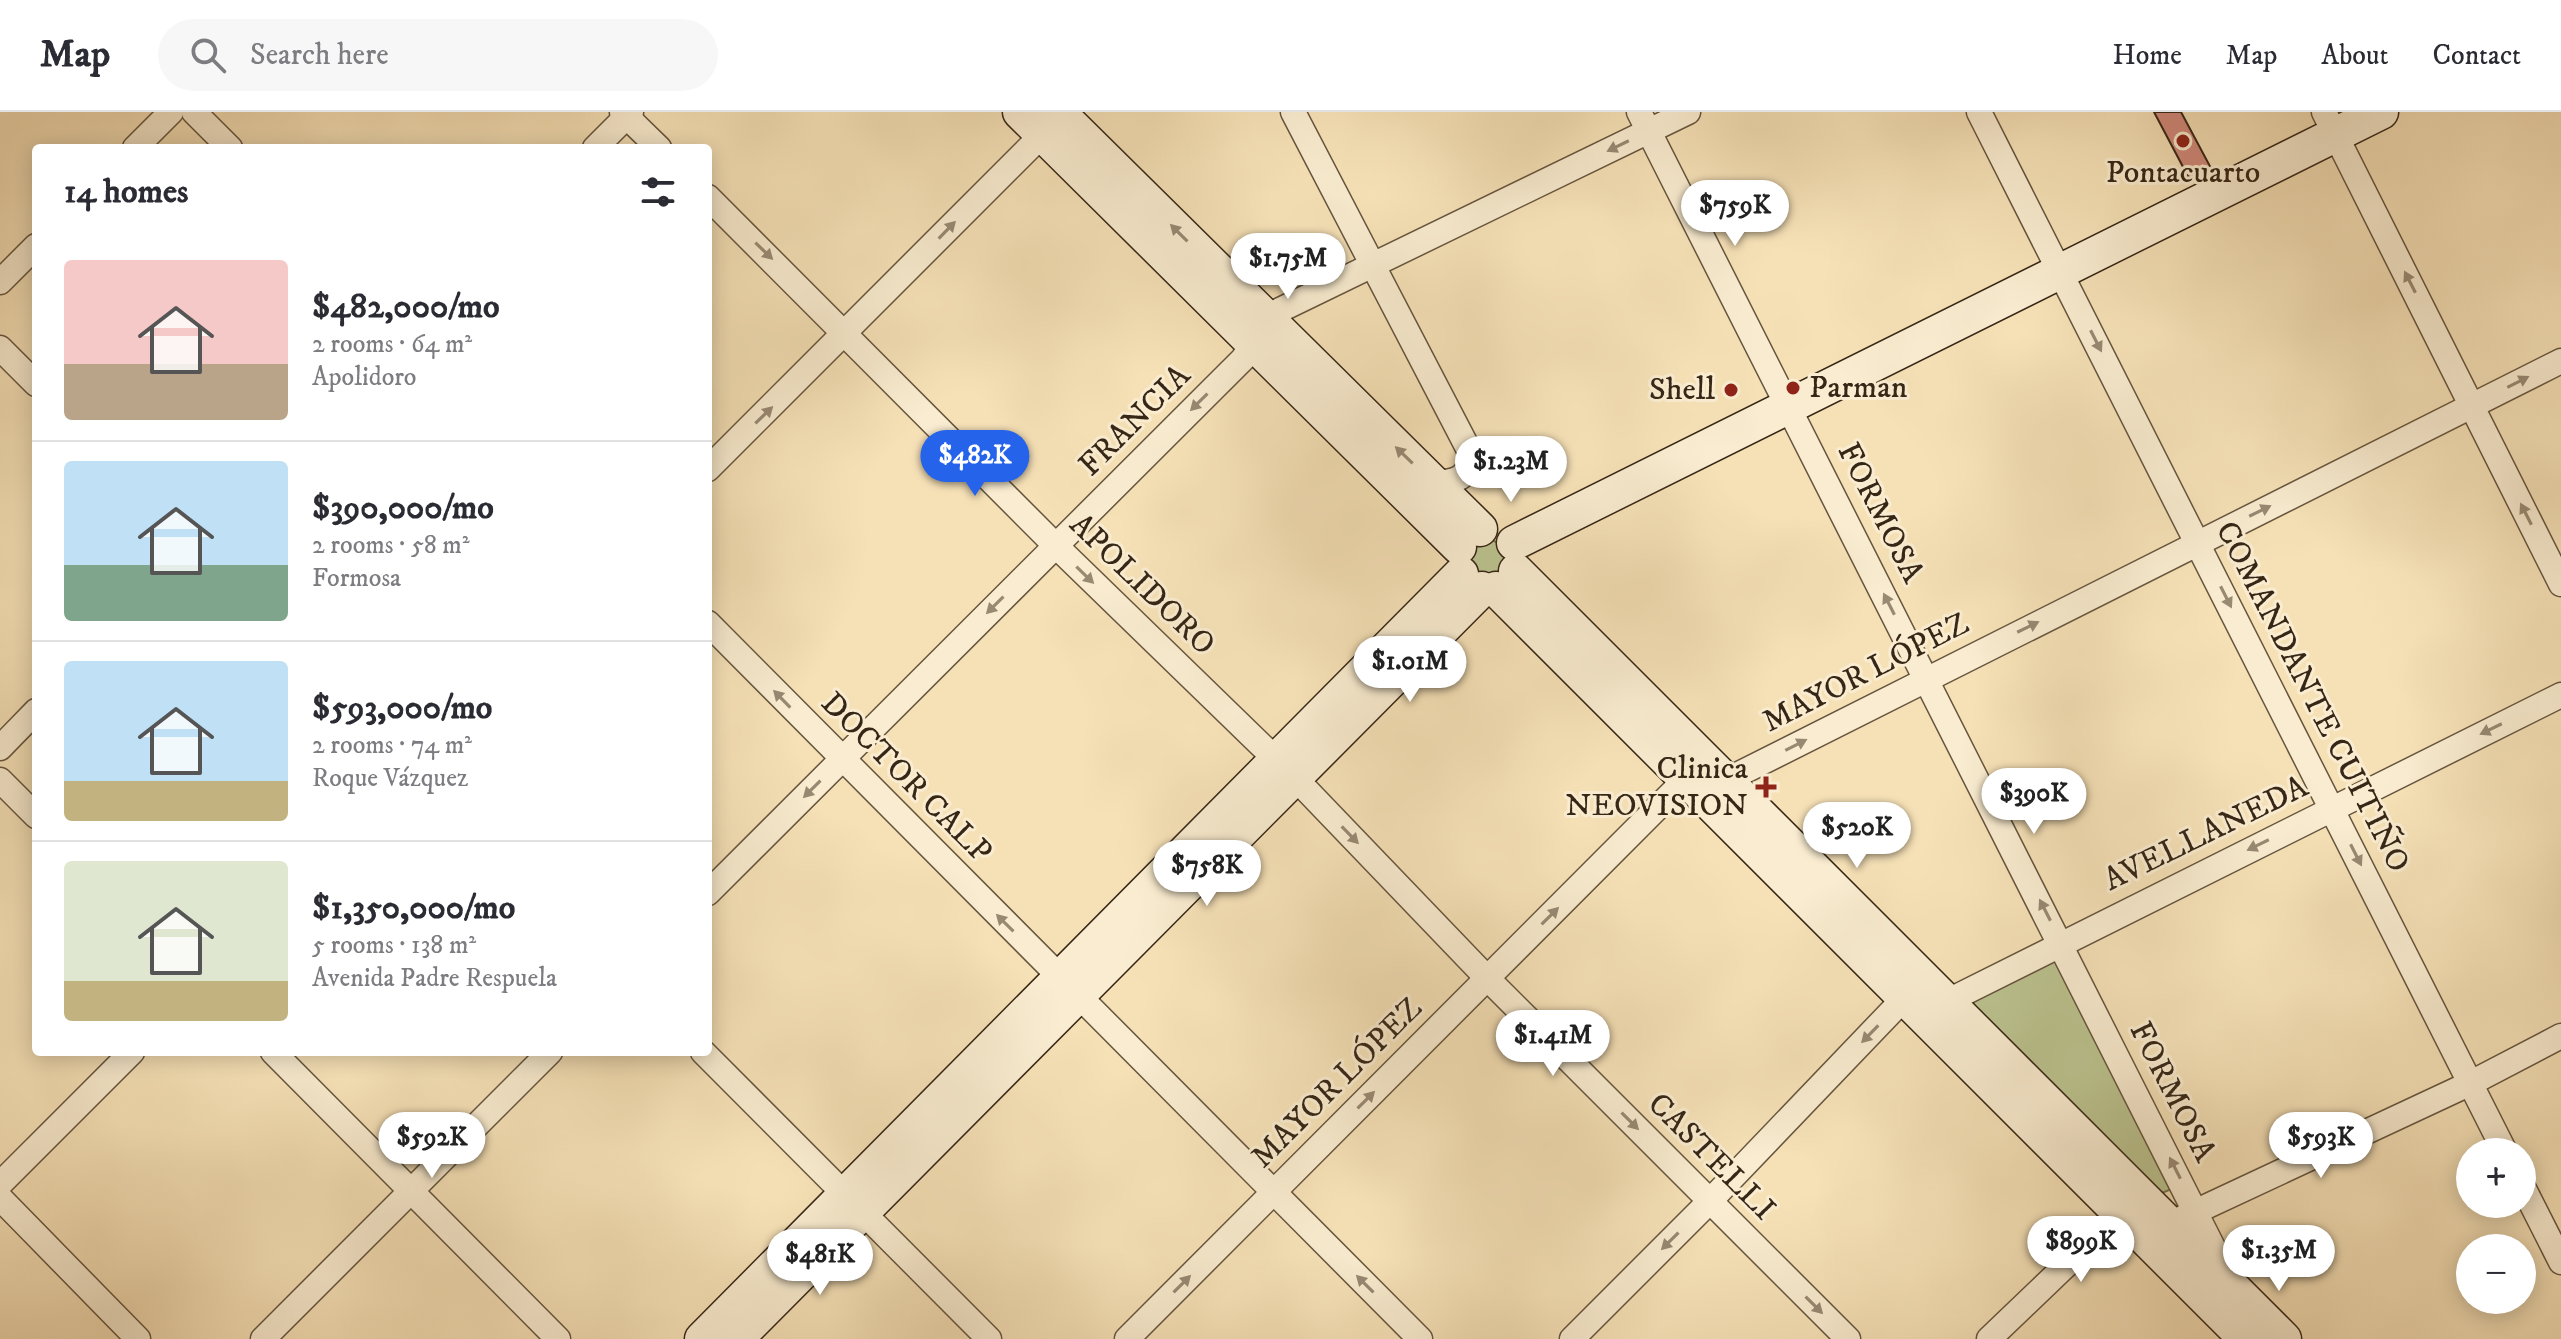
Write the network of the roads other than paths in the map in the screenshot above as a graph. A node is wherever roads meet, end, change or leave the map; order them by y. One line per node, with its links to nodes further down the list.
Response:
1 (171, 112): 11 (street)
2 (194, 112): 12 (street)
3 (1293, 112): 17 (street)
4 (1688, 112): 9 (street, FRANCIA)
5 (1979, 112): 18 (street, COMANDANTE CUITIÑO)
6 (2381, 112): 10 (main road)
7 (626, 113): 13 (street); 14 (street)
8 (1040, 117): 20 (street, one-way to 8); 21 (main road)
9 (1644, 122): 17 (street, FRANCIA, one-way to 17); 25 (street, FORMOSA)
10 (2330, 123): 18 (main road); 26 (street, one-way to 10)
11 (139, 144)
12 (226, 144)
13 (599, 144)
14 (655, 144)
15 (712, 201): 20 (street, APOLIDORO, one-way to 20)
16 (32, 250): 19 (street)
17 (1373, 266): 21 (street, FRANCIA); 28 (street)
18 (2060, 271): 25 (main road); 29 (street, COMANDANTE CUITIÑO, one-way to 29)
19 (0, 282)
20 (847, 333): 27 (street, one-way to 20); 30 (street, APOLIDORO)
21 (1260, 333): 28 (main road, one-way to 21); 30 (street, FRANCIA, one-way to 30); 31 (main road)
22 (0, 348): 24 (street)
23 (2561, 361): 26 (street, MAYOR LÓPEZ, one-way to 23)
24 (32, 380)
25 (1789, 406): 31 (main road); 34 (street, FORMOSA, one-way to 25)
26 (2472, 406): 29 (street, MAYOR LÓPEZ, one-way to 26); 32 (street, one-way to 26)
27 (712, 465)
28 (1433, 483): 31 (main road)
29 (2198, 542): 34 (street, MAYOR LÓPEZ, one-way to 29); 43 (street, COMANDANTE CUITIÑO, one-way to 43)
30 (1055, 545): 38 (street, FRANCIA, one-way to 38); 39 (street, APOLIDORO, one-way to 39)
31 (1487, 563): 39 (main road); 41 (main road); 42 (main road)
32 (2561, 584)
33 (712, 627): 38 (street, DOCTOR CALP, one-way to 33)
34 (1927, 677): 41 (street, MAYOR LÓPEZ, one-way to 34); 46 (street, FORMOSA, one-way to 34)
35 (2561, 695): 43 (street, AVELLANEDA, one-way to 43)
36 (32, 715): 37 (street)
37 (0, 748)
38 (841, 759): 45 (street, FRANCIA, one-way to 45); 48 (street, DOCTOR CALP, one-way to 38)
39 (1287, 771): 47 (street, CASTELLI, one-way to 47); 48 (main road)
40 (0, 780): 44 (street)
41 (1727, 780): 42 (street, MAYOR LÓPEZ); 49 (main road)
42 (1691, 783): 47 (street, MAYOR LÓPEZ, one-way to 42); 49 (main road)
43 (2332, 808): 46 (street, AVELLANEDA, one-way to 46); 56 (street, COMANDANTE CUITIÑO, one-way to 56)
44 (32, 812)
45 (712, 889)
46 (2061, 942): 50 (street, AVELLANEDA); 66 (street, FORMOSA, one-way to 46)
47 (1487, 978): 60 (street, MAYOR LÓPEZ, one-way to 47); 62 (street, CASTELLI, one-way to 62)
48 (1069, 987): 60 (street, DOCTOR CALP); 64 (main road)
49 (1915, 987): 50 (main road); 62 (street, one-way to 62)
50 (1939, 1011): 63 (main road)
51 (2561, 1036): 56 (street)
52 (128, 1056): 58 (street)
53 (277, 1056): 59 (street)
54 (546, 1056): 59 (street)
55 (707, 1056): 64 (street)
56 (2471, 1083): 57 (street, COMANDANTE CUITIÑO); 66 (street)
57 (2498, 1138)
58 (0, 1184)
59 (410, 1192): 69 (street); 70 (street)
60 (1274, 1192): 74 (street, MAYOR LÓPEZ, one-way to 60); 75 (street, DOCTOR CALP, one-way to 60)
61 (0, 1198): 68 (street)
62 (1710, 1201): 76 (street, one-way to 76); 77 (street, CASTELLI, one-way to 77)
63 (2131, 1203): 66 (main road); 78 (street)
64 (853, 1204): 71 (main road); 72 (main road); 73 (street)
65 (2536, 1213): 67 (street)
66 (2172, 1225): 79 (main road); 80 (main road)
67 (2561, 1262)
68 (138, 1339)
69 (263, 1339)
70 (558, 1339)
71 (702, 1339)
72 (736, 1339)
73 (989, 1339)
74 (1127, 1339)
75 (1420, 1339)
76 (1572, 1339)
77 (1848, 1339)
78 (1989, 1339)
79 (2246, 1339)
80 (2284, 1339)

